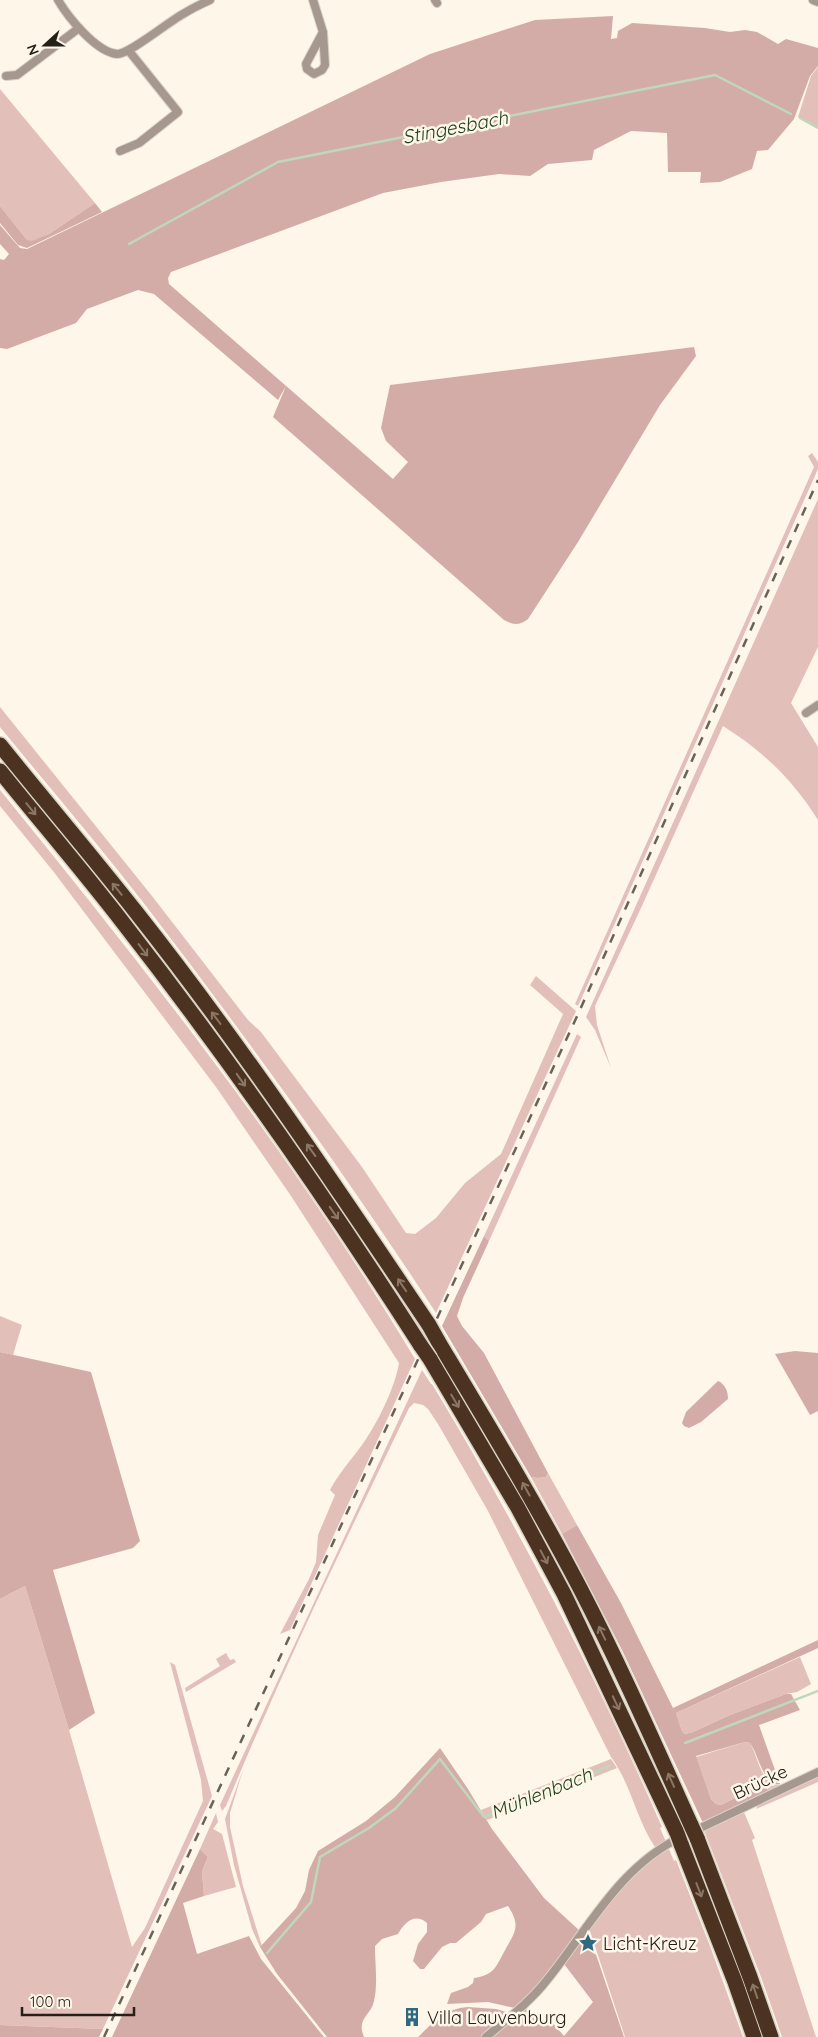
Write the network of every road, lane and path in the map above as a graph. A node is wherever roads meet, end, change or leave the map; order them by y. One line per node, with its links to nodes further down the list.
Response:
1 (58, 0): 6 (street)
2 (210, 0): 8 (street)
3 (313, 0): 7 (street)
4 (813, 0): 5 (street)
5 (818, 2)
6 (78, 28): 8 (street); 9 (street)
7 (323, 32): 7 (street)
8 (128, 51): 10 (street)
9 (6, 76)
10 (120, 151)
11 (818, 705): 12 (street)
12 (806, 713)
13 (0, 745): 18 (highway, one-way to 13, bridge)
14 (0, 772): 17 (highway, one-way to 17, bridge)
15 (818, 1772): 16 (street, Brücke)
16 (486, 2037)
17 (754, 2037)
18 (771, 2037)

